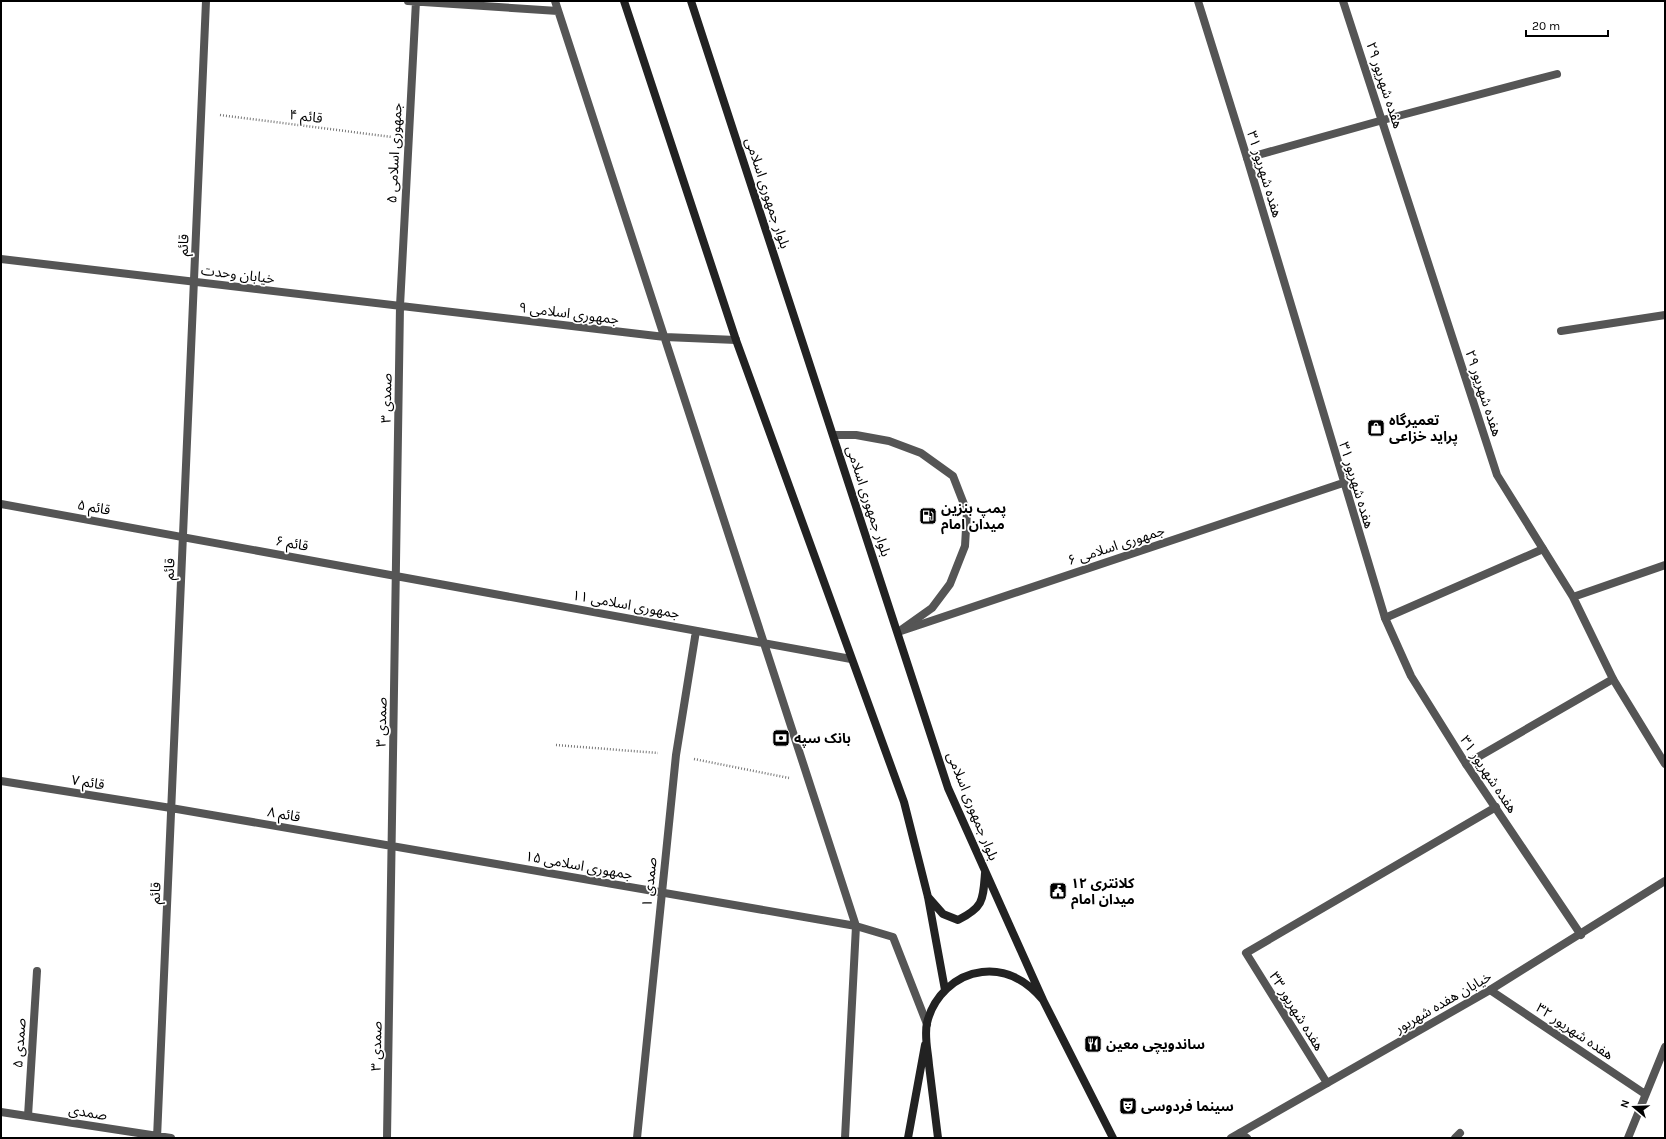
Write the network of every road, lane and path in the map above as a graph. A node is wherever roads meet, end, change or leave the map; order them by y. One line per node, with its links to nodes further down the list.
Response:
1 (206, 1): 10 (street, قائم)
2 (413, 1): 8 (street); 12 (street, جمهوری اسلامی ۵)
3 (555, 1): 8 (street)
4 (624, 1): 20 (main road)
5 (691, 1): 21 (main road, بلوار جمهوری اسلامی)
6 (1198, 1): 13 (street, هفده شهریور ۳۱)
7 (1343, 1): 11 (street, هفده شهریور ۲۹)
8 (558, 11): 19 (street)
9 (1556, 74): 11 (street)
10 (202, 113): 12 (path, قائم ۴); 15 (street, قائم)
11 (1383, 120): 13 (street); 25 (street, هفده شهریور ۲۹)
12 (408, 139): 16 (street, جمهوری اسلامی ۵)
13 (1247, 158): 22 (street, هفده شهریور ۳۱)
14 (1, 259): 15 (street, خیابان وحدت)
15 (194, 282): 16 (street, خیابان وحدت); 24 (street, قائم)
16 (400, 306): 19 (street, جمهوری اسلامی ۹); 27 (street, صمدی ۳)
17 (1665, 315): 18 (street)
18 (1562, 332)
19 (665, 337): 20 (street, جمهوری اسلامی ۹); 32 (street)
20 (736, 340): 33 (main road)
21 (834, 435): 31 (main road, بلوار جمهوری اسلامی); 31 (street)
22 (1343, 483): 29 (street, هفده شهریور ۳۱); 31 (street, جمهوری اسلامی ۶)
23 (1, 504): 24 (street, قائم ۵)
24 (183, 536): 27 (street, قائم ۶); 39 (street, قائم)
25 (1543, 549): 28 (street, هفده شهریور ۲۹); 29 (street)
26 (1665, 565): 28 (street)
27 (396, 575): 30 (street, جمهوری اسلامی ۱۱); 40 (street, صمدی ۳)
28 (1572, 597): 34 (street, هفده شهریور ۲۹)
29 (1385, 618): 35 (street, هفده شهریور ۳۱)
30 (696, 630): 32 (street, جمهوری اسلامی ۱۱); 43 (street, صمدی ۱)
31 (898, 632): 41 (main road, بلوار جمهوری اسلامی)
32 (763, 643): 33 (street, جمهوری اسلامی ۱۱); 45 (street)
33 (851, 659): 44 (main road)
34 (1613, 679): 35 (street); 36 (street, هفده شهریور ۲۹)
35 (1466, 764): 38 (street, هفده شهریور ۳۱)
36 (1665, 764)
37 (1, 781): 39 (street, قائم ۷)
38 (1496, 807): 46 (street, هفده شهریور ۳۱); 54 (street, هفده شهریور ۳۳)
39 (171, 808): 40 (street, قائم ۸); 59 (street, قائم)
40 (392, 846): 43 (street, جمهوری اسلامی ۱۵); 61 (street, صمدی ۳)
41 (985, 872): 44 (main road); 50 (main road, بلوار جمهوری اسلامی)
42 (1665, 881): 46 (street, خیابان هفده شهریور)
43 (661, 892): 45 (street, جمهوری اسلامی ۱۵); 62 (street, صمدی ۱)
44 (928, 897): 48 (main road)
45 (856, 926): 51 (street, جمهوری اسلامی ۱۵); 63 (street)
46 (1581, 935): 49 (street, خیابان هفده شهریور)
47 (37, 971): 57 (street, صمدی ۵)
48 (945, 990): 50 (main road); 51 (main road)
49 (1490, 990): 54 (street, خیابان هفده شهریور); 55 (street, هفده شهریور ۳۲)
50 (1043, 1000): 66 (main road, بلوار جمهوری اسلامی)
51 (927, 1024): 52 (main road)
52 (926, 1036): 64 (main road); 65 (main road)
53 (1665, 1048): 55 (street)
54 (1327, 1083): 58 (street, خیابان هفده شهریور)
55 (1645, 1094): 68 (street)
56 (1, 1112): 57 (street, صمدی)
57 (28, 1116): 59 (street, صمدی)
58 (1244, 1135): 67 (street, خیابان هفده شهریور)
59 (157, 1137): 60 (street, صمدی)
60 (171, 1138)
61 (387, 1138)
62 (637, 1138)
63 (845, 1138)
64 (908, 1138)
65 (938, 1138)
66 (1113, 1138)
67 (1231, 1138)
68 (1628, 1138)

